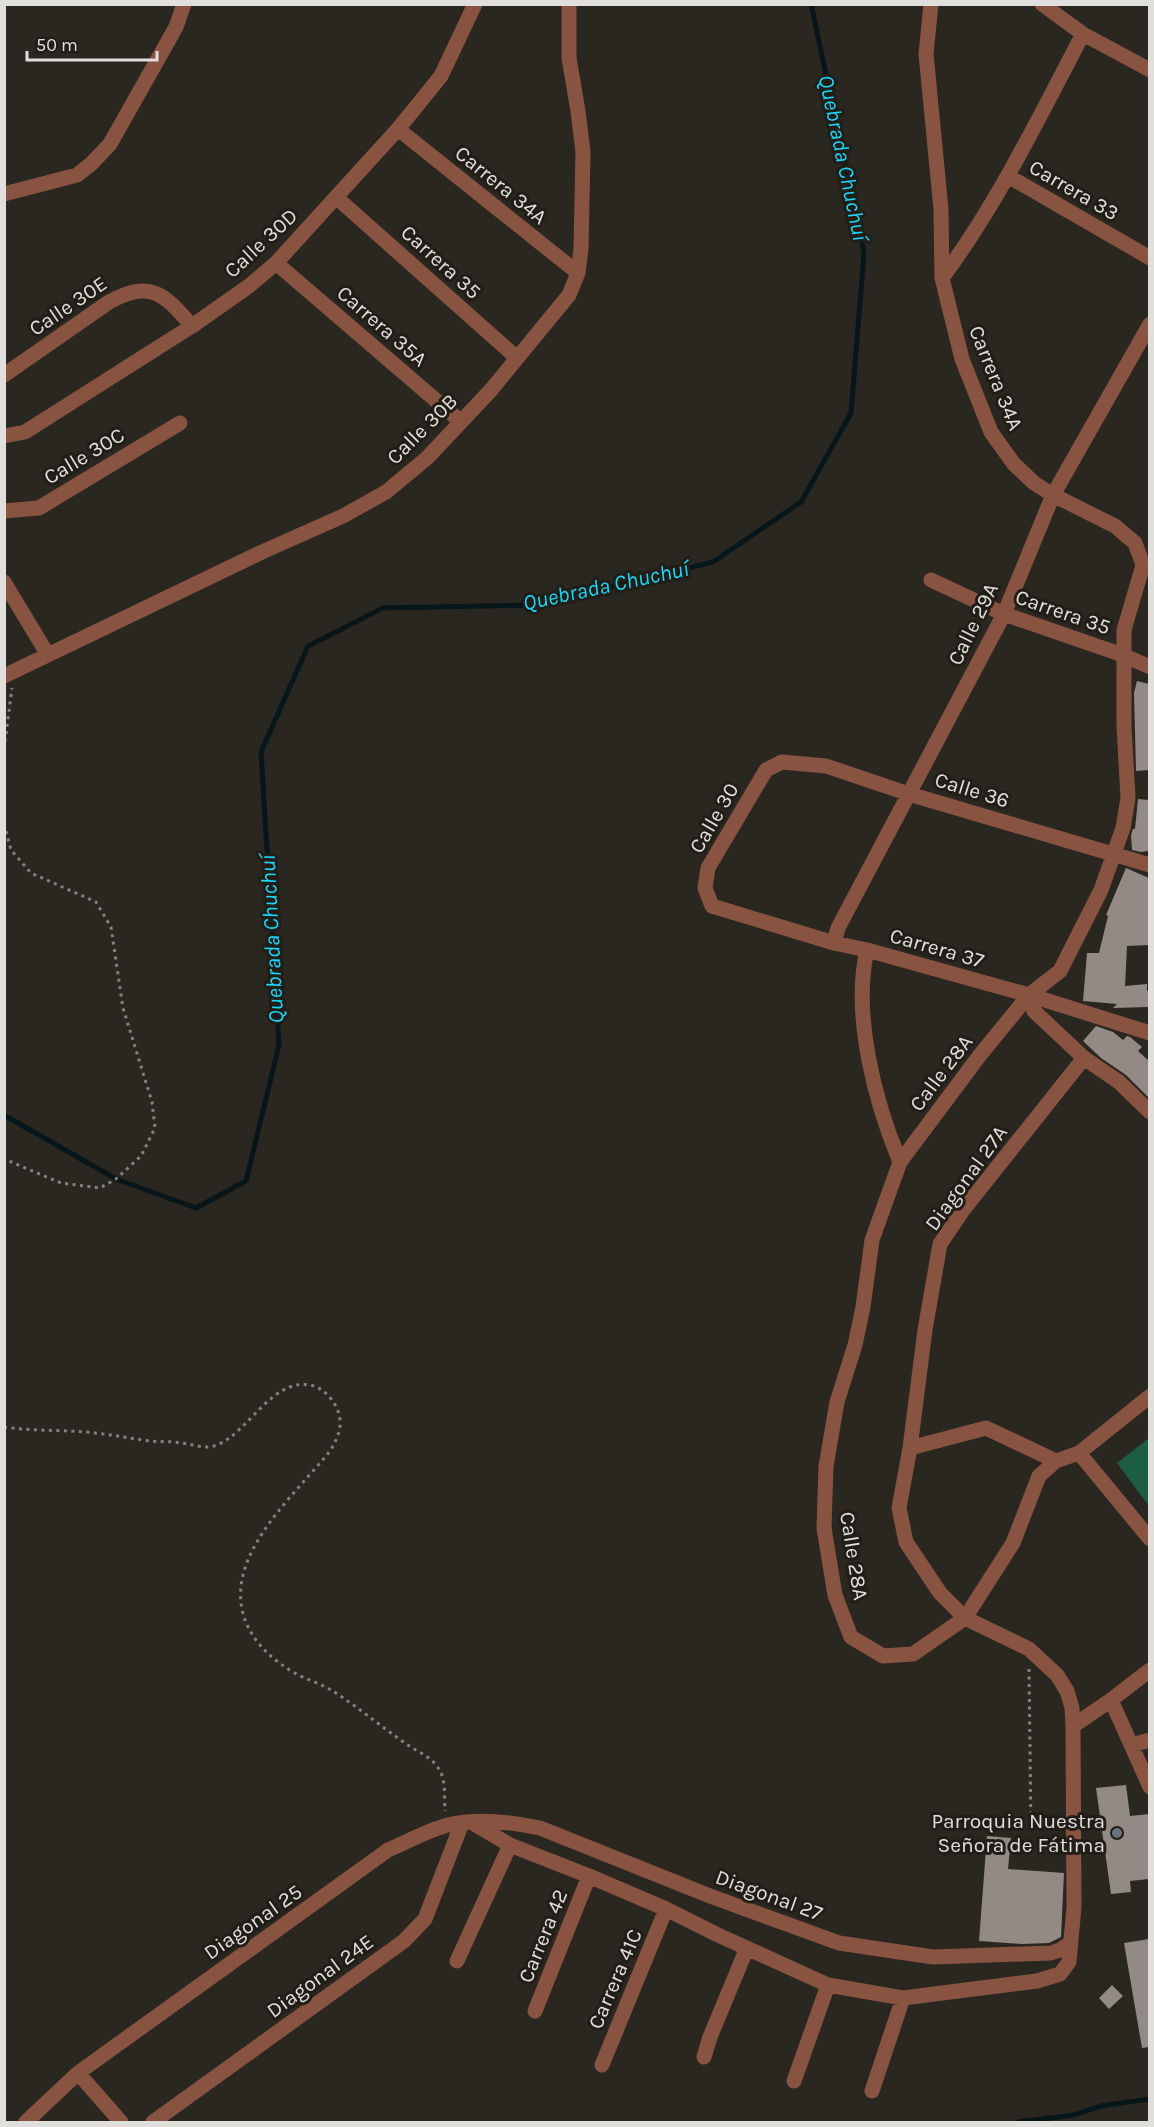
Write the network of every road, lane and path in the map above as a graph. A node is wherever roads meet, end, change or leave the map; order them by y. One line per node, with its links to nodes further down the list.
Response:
1 (184, 4): 10 (street)
2 (475, 4): 8 (street, Calle 30D)
3 (569, 4): 14 (street, Calle 30B)
4 (931, 4): 15 (street, Carrera 34A)
5 (1042, 4): 6 (street)
6 (1083, 34): 7 (street); 9 (street)
7 (1149, 70)
8 (398, 129): 11 (street, Calle 30D); 14 (street, Carrera 34A)
9 (1008, 176): 12 (street, Carrera 33); 15 (street)
10 (4, 194)
11 (337, 198): 13 (street, Calle 30D); 18 (street, Carrera 35)
12 (1149, 258)
13 (276, 263): 17 (street, Calle 30D); 20 (street, Carrera 35A)
14 (578, 273): 18 (street, Calle 30B)
15 (942, 279): 23 (street, Carrera 34A)
16 (1149, 324): 23 (street, Calle 29A)
17 (192, 326): 19 (street, Calle 30E); 22 (street, Calle 30D)
18 (517, 358): 20 (street, Calle 30B)
19 (4, 375)
20 (460, 421): 29 (street, Calle 30B)
21 (180, 423): 24 (street, Calle 30C)
22 (4, 436)
23 (1053, 495): 25 (street, Carrera 34A); 28 (street, Calle 29A)
24 (4, 511)
25 (1146, 564): 30 (street, Calle 28A)
26 (931, 580): 28 (street, Carrera 35)
27 (4, 582): 29 (street)
28 (1004, 614): 30 (street, Carrera 35); 35 (street, Calle 29A)
29 (48, 655): 32 (street, Calle 30B)
30 (1123, 655): 31 (street, Carrera 35); 37 (street, Calle 28A)
31 (1149, 667)
32 (9, 674): 33 (path)
33 (4, 749)
34 (782, 762): 35 (street, Calle 36); 39 (street, Calle 30)
35 (909, 794): 37 (street, Calle 36); 40 (street, Calle 29A)
36 (4, 824): 46 (path)
37 (1114, 854): 38 (street, Calle 36); 42 (street, Calle 28A)
38 (1149, 865)
39 (712, 906): 40 (street, Carrera 37)
40 (834, 943): 41 (street, Carrera 37)
41 (867, 950): 42 (street, Carrera 37); 47 (street)
42 (1029, 995): 43 (street, Carrera 37); 44 (street); 47 (street, Calle 28A)
43 (1149, 1033)
44 (1084, 1058): 45 (street); 50 (street, Diagonal 27A)
45 (1149, 1112)
46 (4, 1159)
47 (900, 1162): 54 (street, Calle 28A)
48 (1149, 1395): 51 (street)
49 (4, 1427): 63 (path)
50 (910, 1448): 52 (street); 54 (street, Diagonal 27A)
51 (1079, 1453): 52 (street); 53 (street)
52 (1056, 1461): 54 (street)
53 (1149, 1539)
54 (965, 1618): 55 (street, Diagonal 27A)
55 (1029, 1649): 58 (street, Diagonal 27A); 64 (path)
56 (1149, 1670): 57 (street)
57 (1111, 1700): 58 (street); 60 (street)
58 (1073, 1726): 68 (street, Diagonal 27A)
59 (1149, 1740): 60 (street)
60 (1132, 1745): 61 (street)
61 (1149, 1787)
62 (466, 1822): 63 (street, Diagonal 25); 65 (street, Diagonal 27A); 68 (street, Diagonal 27); 81 (street, Diagonal 24E)
63 (446, 1826): 76 (street, Diagonal 25)
64 (1031, 1831)
65 (510, 1845): 66 (street, Diagonal 27A); 70 (street)
66 (589, 1876): 67 (street, Diagonal 27A); 73 (street, Carrera 42)
67 (666, 1909): 69 (street, Diagonal 27A); 75 (street, Carrera 41C)
68 (1069, 1944): 72 (street, Diagonal 27A)
69 (747, 1948): 71 (street, Diagonal 27A); 74 (street)
70 (457, 1961)
71 (828, 1985): 72 (street, Diagonal 27A); 77 (street)
72 (903, 1998): 78 (street)
73 (535, 2011)
74 (704, 2057)
75 (602, 2065)
76 (78, 2073): 79 (street, Diagonal 25); 80 (street)
77 (794, 2081)
78 (872, 2091)
79 (26, 2122)
80 (121, 2122)
81 (153, 2122)

